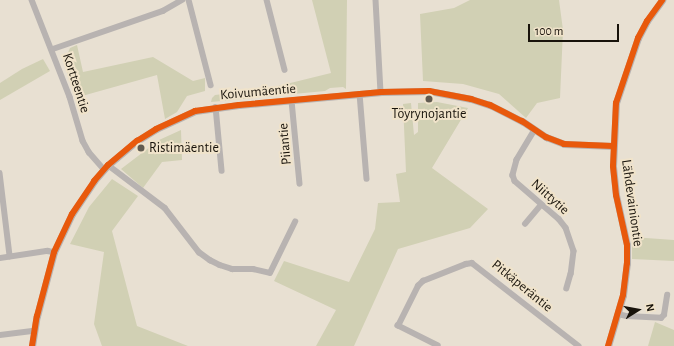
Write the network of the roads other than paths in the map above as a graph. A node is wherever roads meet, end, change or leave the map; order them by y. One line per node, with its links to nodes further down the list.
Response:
1 (32, 0): 7 (street, Kortteentie)
2 (182, 0): 7 (street)
3 (189, 0): 9 (street)
4 (267, 0): 8 (street)
5 (376, 0): 10 (street)
6 (662, 0): 15 (street, Lähdevainiontie)
7 (53, 49): 16 (street, Kortteentie)
8 (285, 70)
9 (211, 85)
10 (382, 92): 11 (street, Koivumäentie); 14 (street, Koivumäentie)
11 (360, 94): 12 (street, Koivumäentie); 19 (street)
12 (292, 101): 13 (street, Koivumäentie); 20 (street, Piiantie)
13 (216, 107): 16 (street, Koivumäentie); 17 (street)
14 (535, 130): 15 (street, Koivumäentie); 21 (street, Niittytie)
15 (613, 146): 29 (street, Lähdevainiontie)
16 (106, 167): 22 (street); 24 (street, Koivumäentie)
17 (222, 171)
18 (0, 173): 25 (street)
19 (367, 179)
20 (300, 184)
21 (541, 204): 23 (street); 27 (street, Niittytie)
22 (295, 222)
23 (525, 224)
24 (54, 252): 25 (street); 30 (street, Koivumäentie)
25 (10, 256): 26 (street)
26 (0, 258)
27 (567, 288)
28 (667, 295): 29 (street)
29 (618, 314): 35 (street, Lähdevainiontie)
30 (34, 331): 31 (street); 32 (street, Koivumäentie)
31 (0, 335)
32 (32, 346)
33 (438, 346): 34 (street, Pitkäperäntie)
34 (579, 346)
35 (608, 346)

